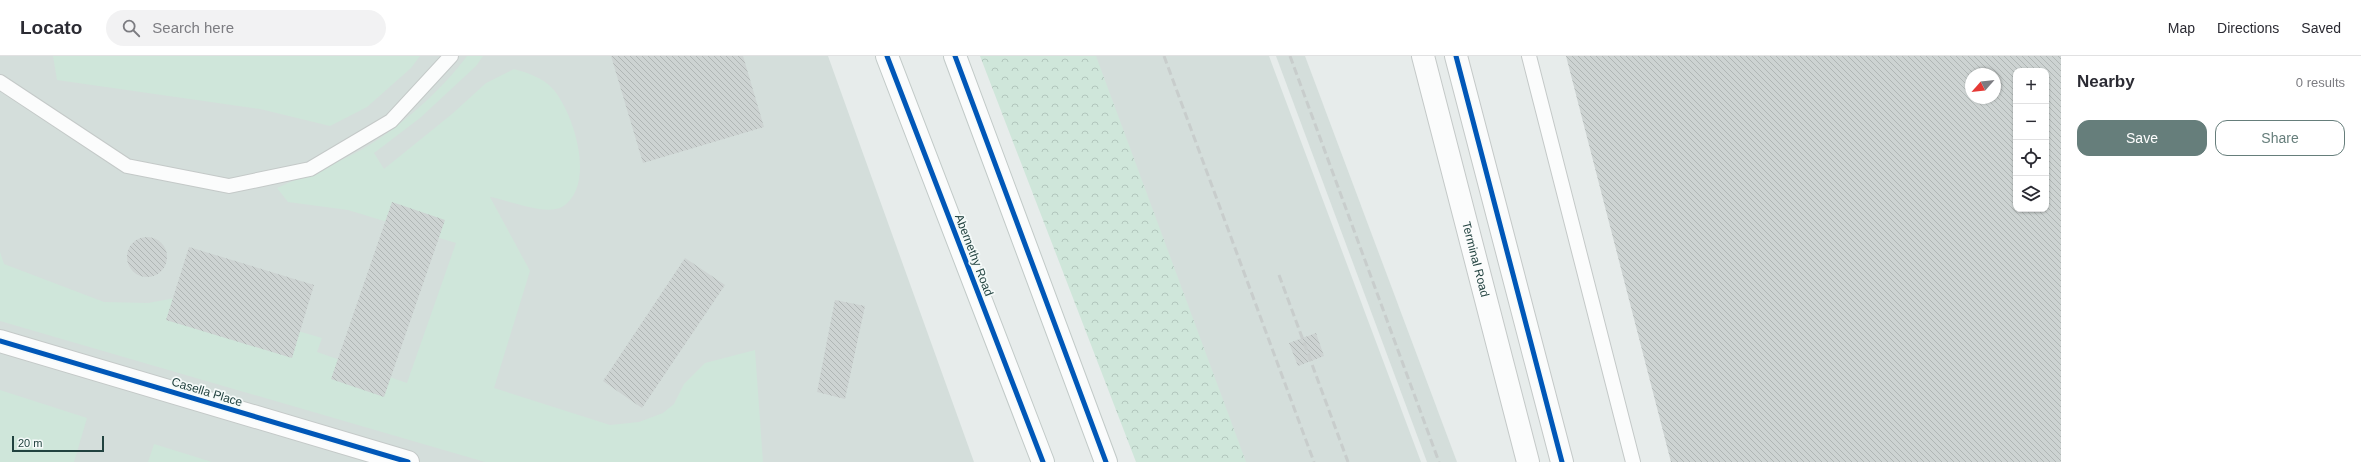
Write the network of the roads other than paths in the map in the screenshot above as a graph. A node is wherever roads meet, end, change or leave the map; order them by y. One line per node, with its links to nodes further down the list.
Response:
1 (451, 56): 7 (lane)
2 (887, 56): 10 (street, Abernethy Road)
3 (955, 56): 11 (street)
4 (1423, 56): 12 (street, Terminal Road)
5 (1456, 56): 13 (street)
6 (1529, 56): 14 (lane)
7 (0, 82)
8 (0, 341): 9 (street, Casella Place)
9 (408, 462)
10 (1043, 462)
11 (1106, 462)
12 (1528, 462)
13 (1562, 462)
14 (1633, 462)

